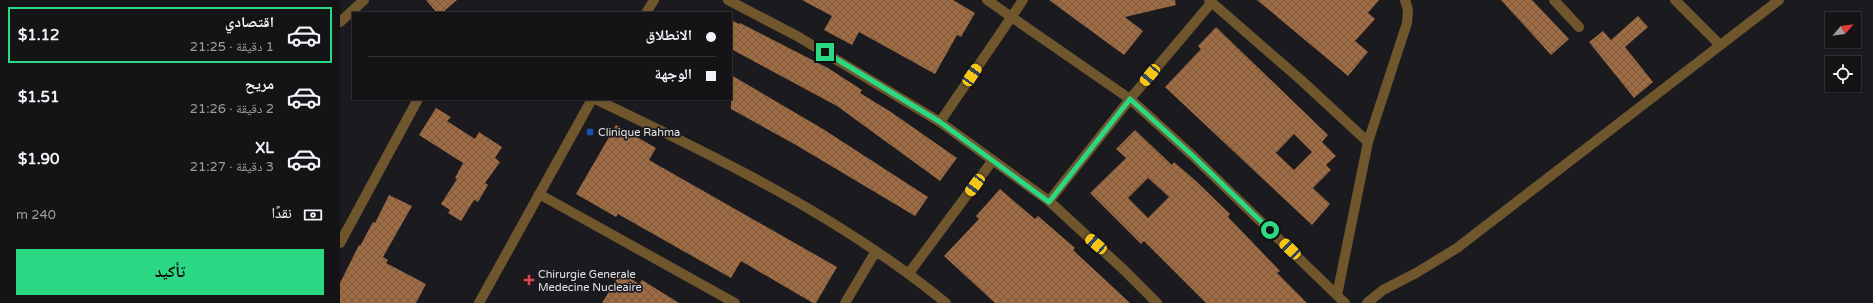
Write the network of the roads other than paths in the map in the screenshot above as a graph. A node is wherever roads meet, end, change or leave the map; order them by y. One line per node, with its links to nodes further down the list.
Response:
1 (364, 0): 13 (street)
2 (654, 0): 11 (street)
3 (728, 0): 20 (street)
4 (988, 0): 12 (street)
5 (1023, 0): 12 (street)
6 (1405, 0): 21 (street)
7 (1554, 0): 14 (street)
8 (1675, 0): 15 (street)
9 (1779, 0): 15 (street)
10 (1211, 1): 16 (street); 21 (street)
11 (647, 12)
12 (1012, 16): 16 (street); 20 (street)
13 (340, 22)
14 (1579, 27)
15 (1720, 45): 35 (street)
16 (1130, 99): 24 (street); 28 (street)
17 (417, 100): 25 (street)
18 (593, 100): 23 (street)
19 (596, 100): 26 (street)
20 (940, 122): 22 (street)
21 (1368, 142): 28 (street)
22 (993, 160): 24 (street); 27 (street)
23 (539, 194): 29 (street); 30 (street)
24 (1049, 202): 33 (street)
25 (340, 243)
26 (876, 251): 27 (street); 31 (street)
27 (909, 273): 32 (street)
28 (1337, 295): 34 (street)
29 (479, 303)
30 (735, 303)
31 (845, 303)
32 (946, 303)
33 (1157, 303)
34 (1345, 303)
35 (1367, 303)

